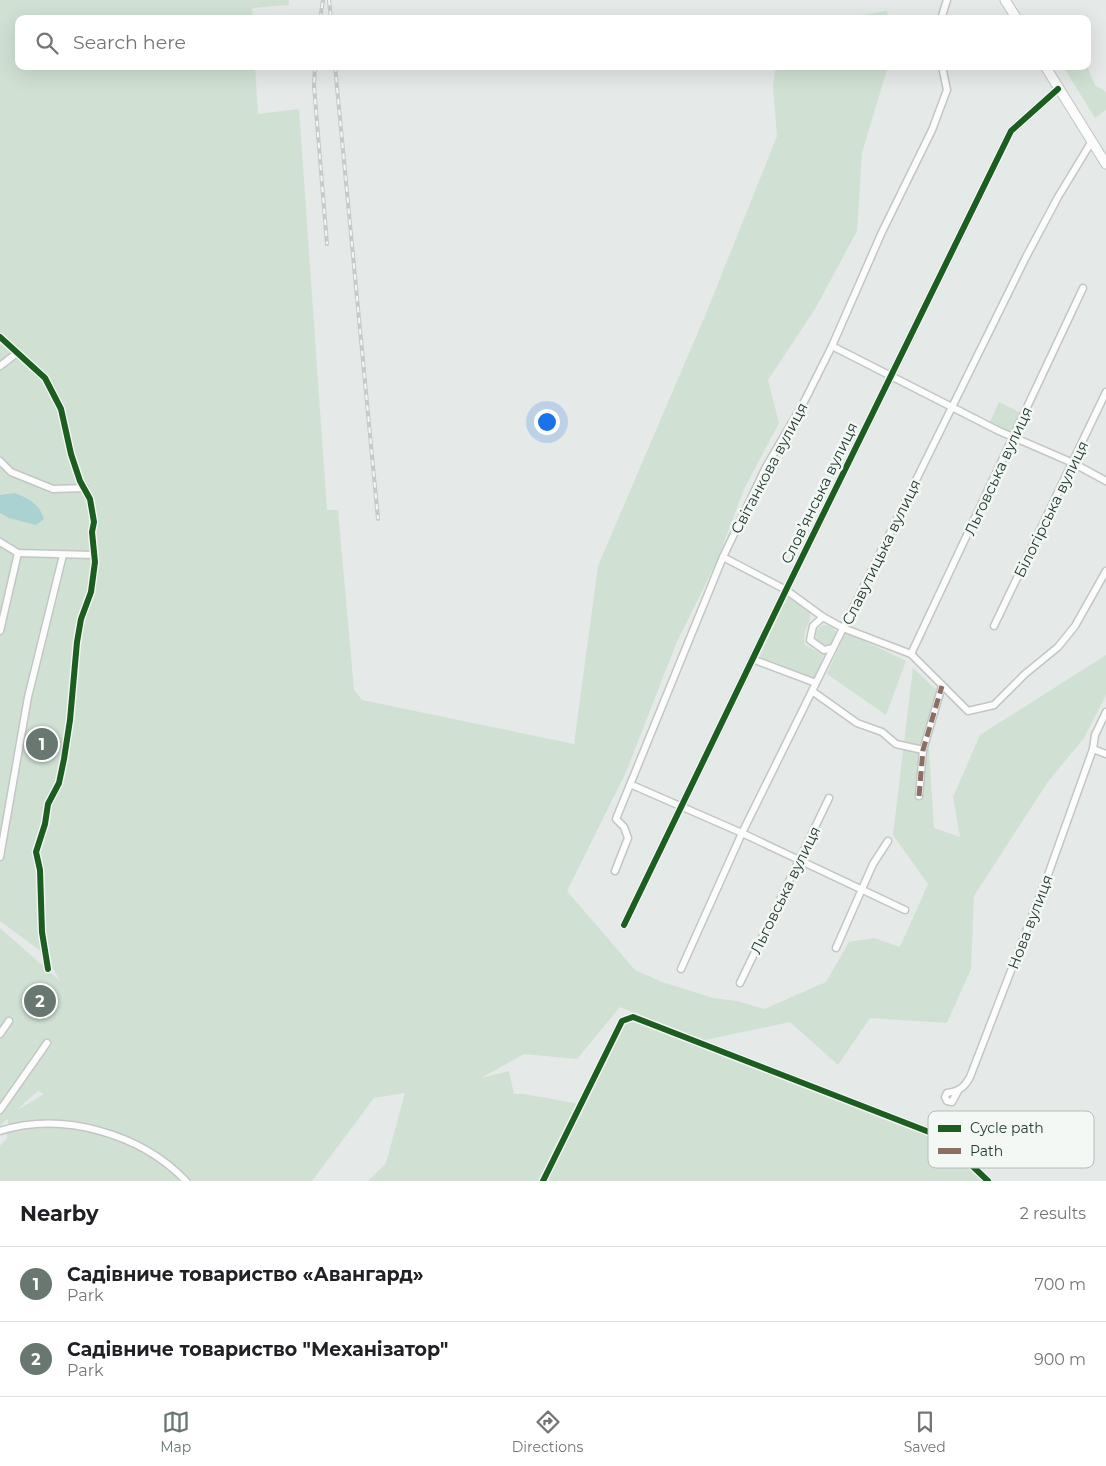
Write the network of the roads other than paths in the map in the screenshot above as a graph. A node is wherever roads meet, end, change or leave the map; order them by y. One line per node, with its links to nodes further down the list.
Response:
1 (947, 0): 3 (street)
2 (1005, 0): 4 (main road)
3 (942, 15)
4 (1014, 15)
5 (943, 70): 12 (street, Світанкова вулиця)
6 (1047, 70): 7 (main road)
7 (1058, 89): 8 (main road); 15 (street, Словʼянська вулиця)
8 (1092, 141): 9 (main road); 17 (street, Славутицька вулиця)
9 (1106, 164)
10 (1083, 288): 18 (street, Льговська вулиця)
11 (0, 337): 13 (street)
12 (832, 346): 15 (street); 27 (street, Світанкова вулиця)
13 (17, 353): 14 (street); 22 (street)
14 (0, 366)
15 (890, 376): 17 (street); 29 (street, Словʼянська вулиця)
16 (1106, 392): 20 (street, Білогірська вулиця)
17 (952, 407): 18 (street); 32 (street, Славутицька вулиця)
18 (1014, 438): 20 (street); 35 (street, Льговська вулиця)
19 (0, 461): 22 (street)
20 (1073, 463): 21 (street); 31 (street, Білогірська вулиця)
21 (1106, 481)
22 (85, 488): 26 (street)
23 (0, 542): 24 (street)
24 (18, 553): 25 (street); 33 (street)
25 (63, 555): 26 (street); 50 (street)
26 (94, 555): 57 (street)
27 (723, 557): 29 (street); 44 (street, Світанкова вулиця)
28 (1106, 571): 38 (street)
29 (786, 590): 30 (street); 36 (street, Словʼянська вулиця)
30 (823, 617): 32 (street); 34 (street)
31 (994, 626)
32 (843, 628): 34 (street, Славутицька вулиця); 35 (street)
33 (0, 631)
34 (833, 648): 37 (street, Славутицька вулиця)
35 (911, 654): 38 (street)
36 (752, 660): 37 (street); 47 (street, Словʼянська вулиця)
37 (816, 683): 39 (street, Славутицька вулиця)
38 (942, 686): 42 (street)
39 (812, 691): 42 (street); 48 (street, Славутицька вулиця)
40 (1106, 712): 41 (street, Нова вулиця)
41 (1093, 749): 43 (street); 63 (street, Нова вулиця)
42 (924, 750): 45 (street)
43 (1106, 754)
44 (632, 785): 47 (street); 52 (street, Світанкова вулиця)
45 (919, 796)
46 (829, 798): 51 (street, Льговська вулиця)
47 (682, 806): 48 (street); 55 (street, Словʼянська вулиця)
48 (742, 833): 51 (street); 58 (street, Славутицька вулиця)
49 (888, 841): 53 (street)
50 (0, 857)
51 (799, 861): 53 (street); 59 (street, Льговська вулиця)
52 (615, 871)
53 (861, 890): 54 (street); 56 (street)
54 (905, 910)
55 (624, 925)
56 (836, 948)
57 (48, 969)
58 (681, 969)
59 (740, 983)
60 (10, 1021): 61 (street)
61 (0, 1034)
62 (47, 1043): 64 (street)
63 (958, 1091)
64 (0, 1110)
65 (0, 1131): 68 (street)
66 (928, 1131): 69 (street)
67 (975, 1168): 70 (street)
68 (186, 1181)
69 (543, 1181)
70 (988, 1181)

